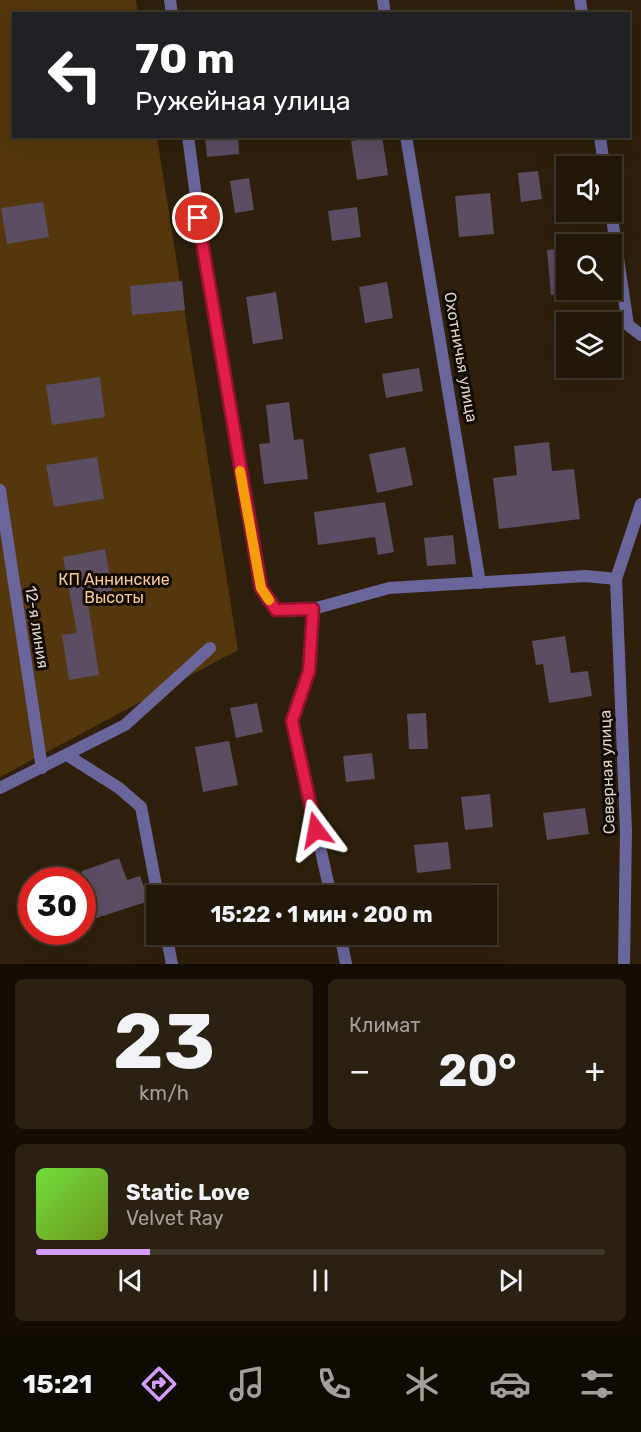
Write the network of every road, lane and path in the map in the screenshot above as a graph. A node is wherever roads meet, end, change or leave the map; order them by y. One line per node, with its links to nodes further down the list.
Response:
1 (188, 138): 11 (street)
2 (406, 138): 10 (street, Охотничья улица)
3 (600, 138): 4 (street)
4 (603, 156)
5 (613, 222): 6 (street)
6 (641, 335)
7 (0, 490): 14 (street, 12-я линия)
8 (641, 504): 9 (street)
9 (616, 579): 10 (street); 22 (street, Северная улица)
10 (480, 583): 11 (street)
11 (313, 609): 17 (street)
12 (210, 648): 13 (street)
13 (67, 755): 14 (street); 16 (street)
14 (42, 768): 15 (street)
15 (0, 788)
16 (156, 885)
17 (329, 885)
18 (168, 945): 20 (street)
19 (342, 945): 21 (street)
20 (172, 964)
21 (346, 964)
22 (624, 964)

